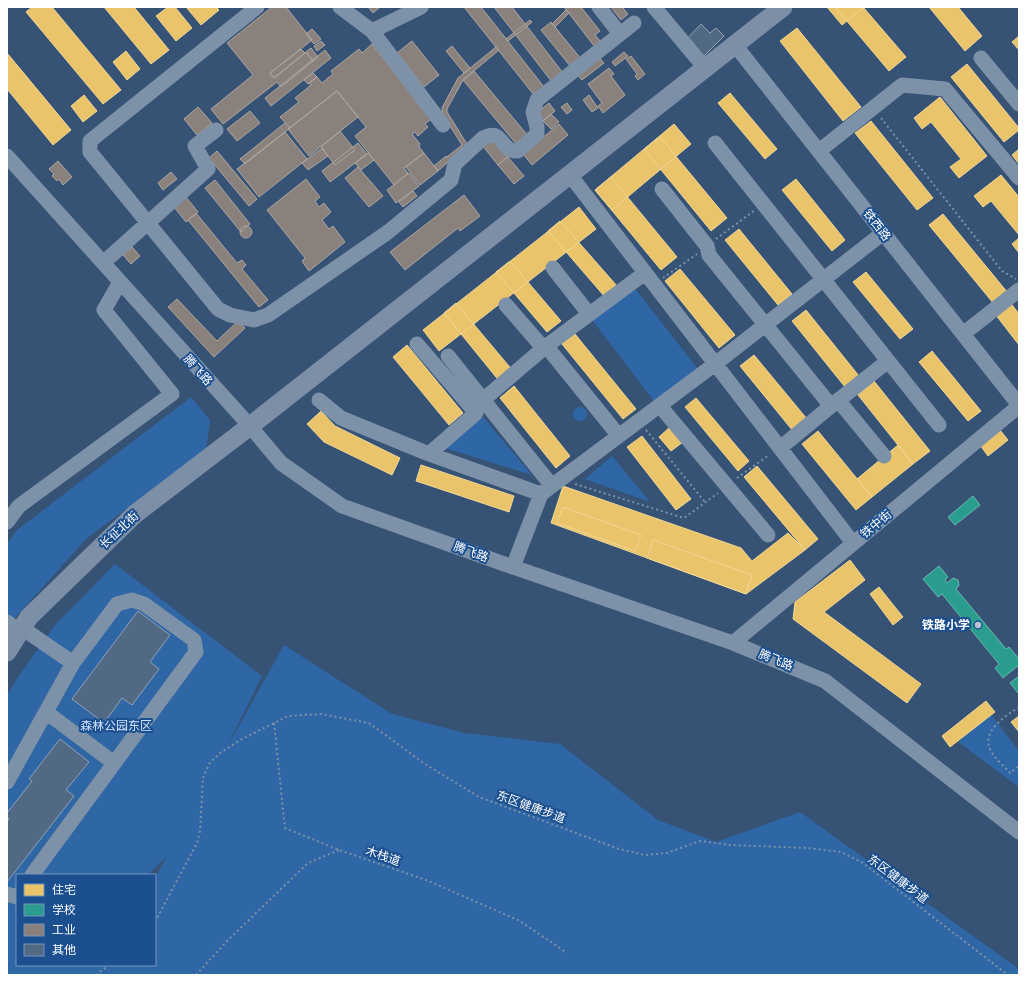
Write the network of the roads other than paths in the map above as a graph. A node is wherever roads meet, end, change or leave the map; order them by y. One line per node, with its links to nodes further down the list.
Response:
1 (257, 7): 22 (street)
2 (340, 7): 8 (street)
3 (421, 7): 8 (street)
4 (599, 7): 9 (street)
5 (654, 7): 12 (street)
6 (783, 7): 10 (main road, 长征北街)
7 (634, 23): 9 (street)
8 (372, 31): 14 (street)
9 (620, 34): 22 (street)
10 (735, 45): 12 (main road, 长征北街); 17 (street, 铁西路)
11 (982, 58): 13 (street)
12 (705, 68): 19 (main road, 长征北街)
13 (1019, 104)
14 (443, 125)
15 (216, 130): 22 (street)
16 (715, 143): 27 (street)
17 (819, 151): 20 (street); 23 (street, 铁西路)
18 (7, 156): 24 (street, 腾飞路)
19 (570, 174): 26 (street); 45 (main road, 长征北街)
20 (1019, 178)
21 (662, 189): 32 (street)
22 (148, 223): 24 (street)
23 (883, 233): 27 (street); 33 (street, 铁西路)
24 (103, 263): 28 (street, 腾飞路)
25 (553, 268): 31 (street)
26 (650, 279): 31 (street); 38 (street)
27 (824, 280): 32 (street); 37 (street)
28 (120, 282): 45 (street, 腾飞路); 51 (street)
29 (1019, 290): 33 (street)
30 (506, 305): 35 (street)
31 (589, 314): 35 (street)
32 (766, 325): 38 (street); 41 (street)
33 (963, 334): 42 (street, 铁西路)
34 (417, 344): 48 (street)
35 (545, 347): 40 (street); 46 (street)
36 (448, 356): 40 (street)
37 (888, 361): 41 (street); 44 (street)
38 (715, 364): 43 (street); 47 (street)
39 (319, 400): 48 (street)
40 (483, 400): 50 (street)
41 (834, 403): 47 (street); 49 (street)
42 (1019, 405): 53 (street, 铁中街)
43 (660, 406): 46 (street); 52 (street)
44 (939, 425)
45 (250, 426): 54 (street, 腾飞路); 55 (main road, 长征北街)
46 (619, 436): 50 (street)
47 (780, 448): 53 (street)
48 (430, 454): 50 (street)
49 (884, 456)
50 (551, 487): 54 (street)
51 (7, 522)
52 (768, 535)
53 (853, 543): 56 (street, 铁中街)
54 (512, 568): 56 (street, 腾飞路)
55 (16, 627): 57 (main road, 长征北街); 58 (street)
56 (733, 642): 62 (street, 腾飞路)
57 (7, 652)
58 (73, 664): 59 (street); 60 (street)
59 (46, 712): 60 (street); 61 (street)
60 (114, 763): 63 (street)
61 (7, 782)
62 (1019, 832)
63 (33, 874)

